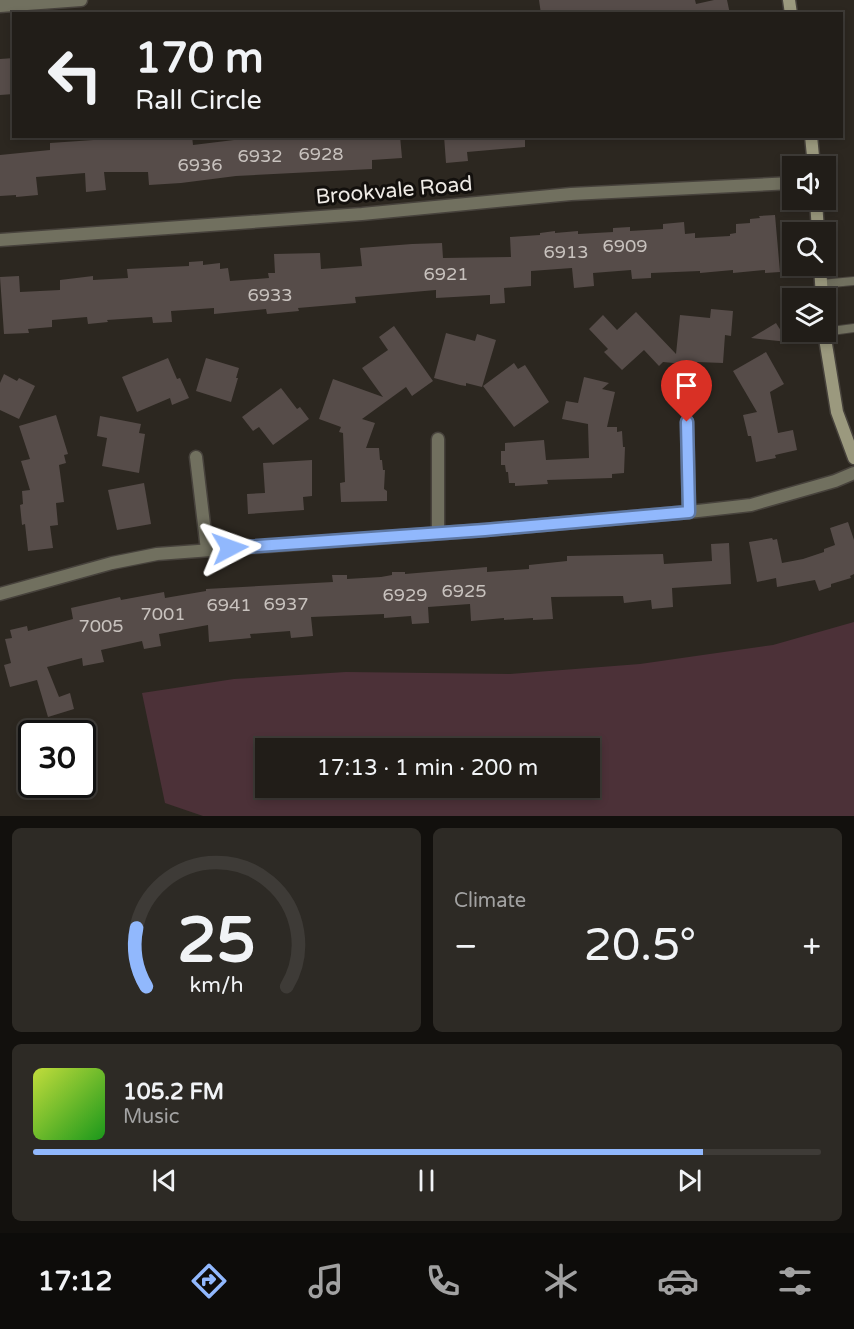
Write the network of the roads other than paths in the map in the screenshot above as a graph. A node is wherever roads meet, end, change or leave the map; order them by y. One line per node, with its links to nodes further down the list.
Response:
1 (81, 0): 2 (street)
2 (0, 6)
3 (811, 138): 4 (street)
4 (813, 156)
5 (782, 184): 6 (street, Brookvale Road)
6 (0, 240)
7 (821, 276): 9 (street)
8 (854, 280): 9 (lane)
9 (821, 284): 10 (street)
10 (821, 288)
11 (854, 328): 12 (lane)
12 (836, 330)
13 (826, 342): 17 (street)
14 (687, 422): 19 (street)
15 (438, 439): 20 (street)
16 (196, 457): 21 (street)
17 (854, 458)
18 (854, 473): 19 (street)
19 (689, 512): 20 (street)
20 (438, 532): 21 (street)
21 (207, 550): 22 (street)
22 (0, 594)

